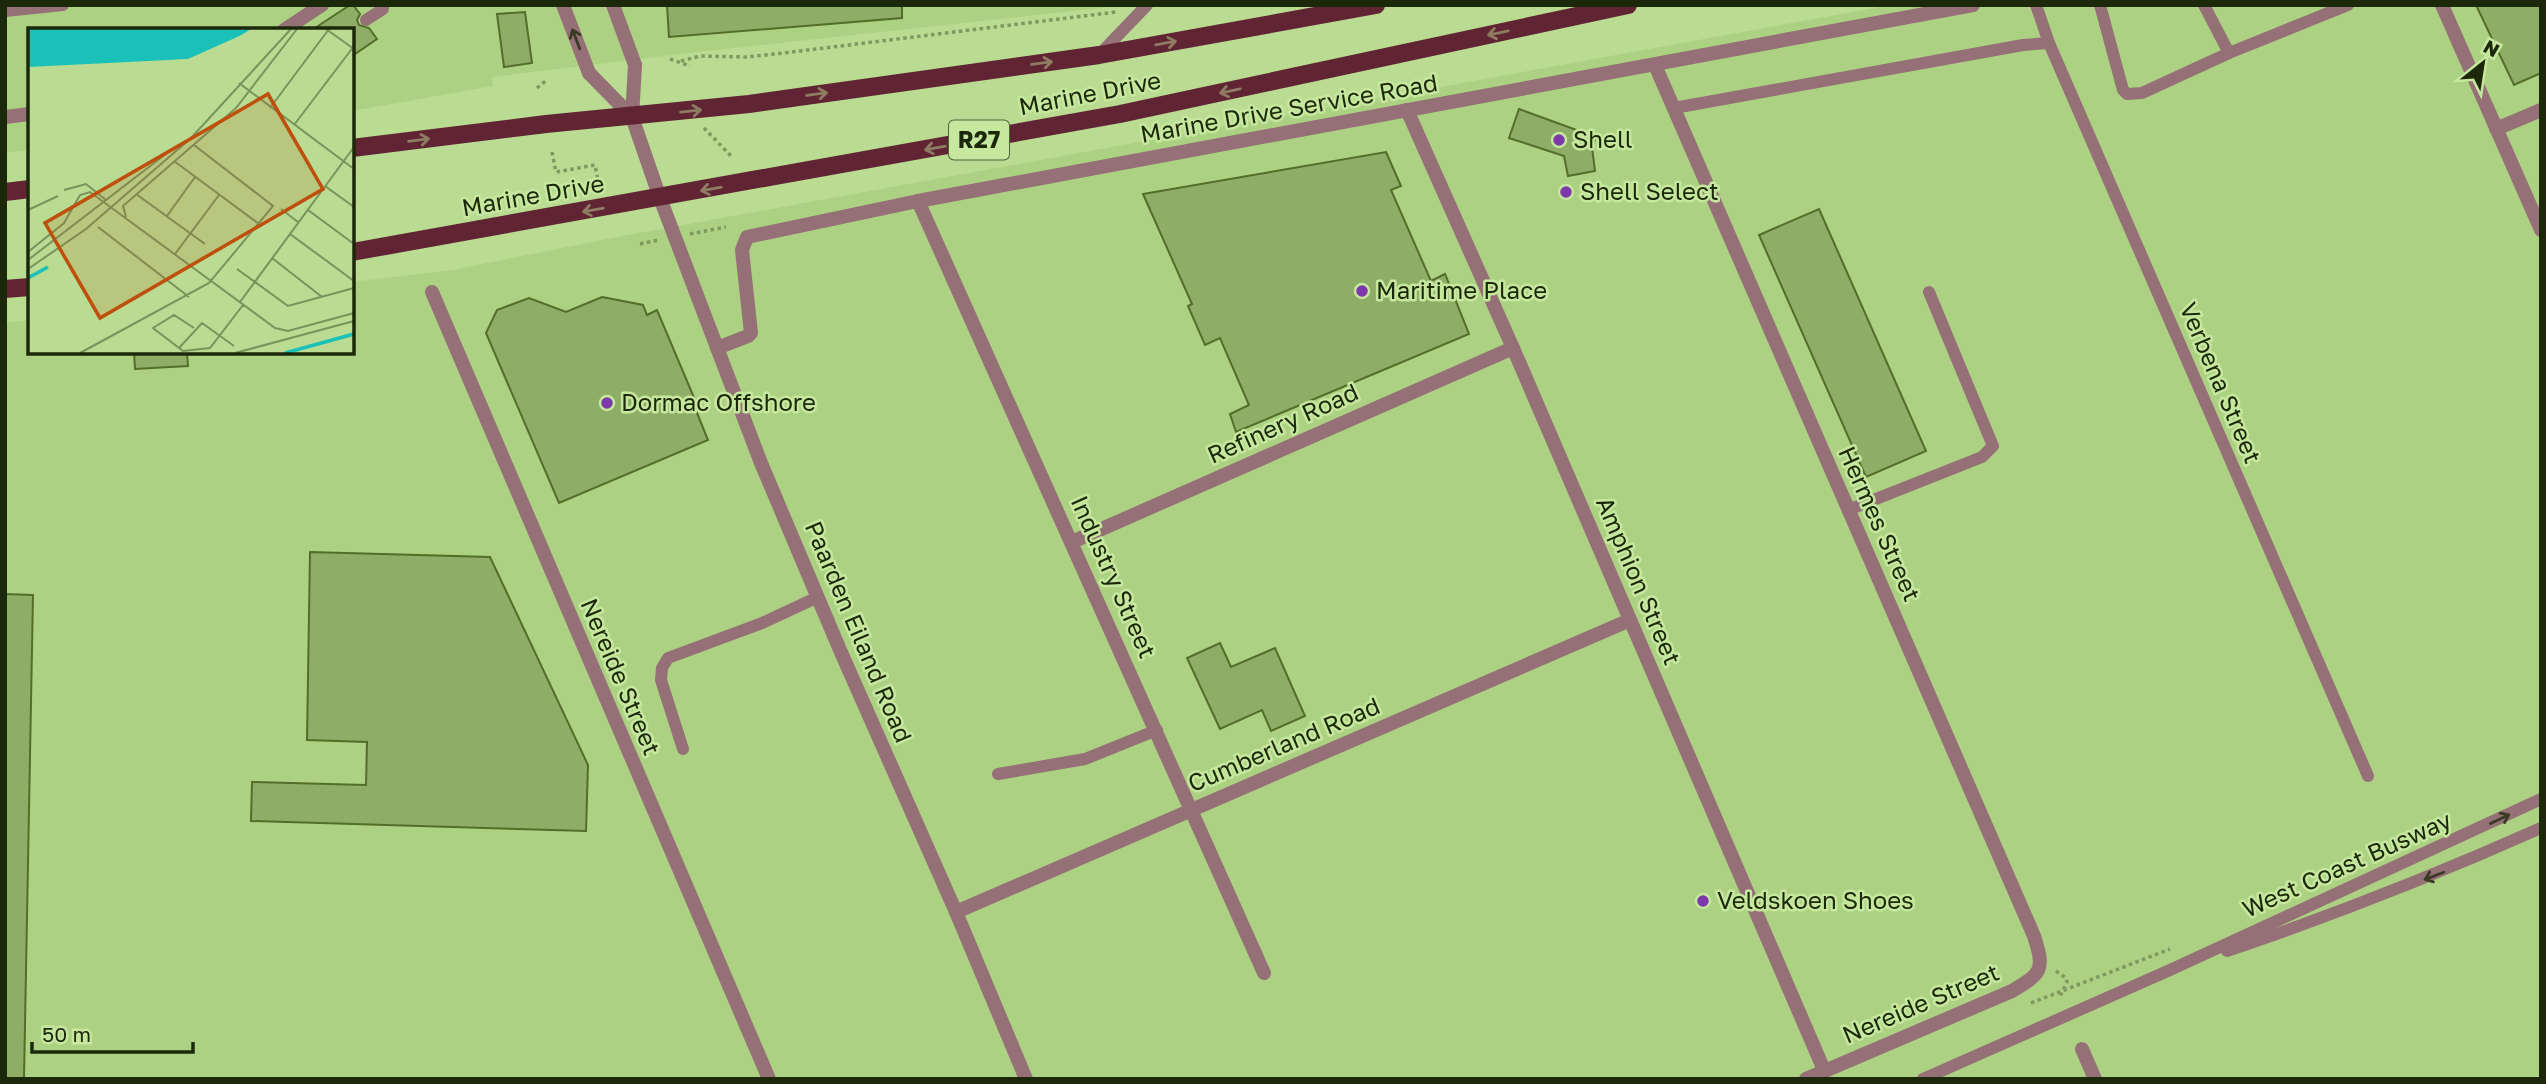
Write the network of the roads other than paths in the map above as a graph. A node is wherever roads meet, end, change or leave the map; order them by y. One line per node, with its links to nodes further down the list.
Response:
1 (63, 5): 15 (lane)
2 (322, 5): 17 (street)
3 (383, 5): 16 (lane)
4 (563, 5): 29 (street, one-way to 4)
5 (613, 5): 29 (street)
6 (1376, 5): 20 (main road, Marine Drive, one-way to 6)
7 (1628, 5): 34 (main road, Marine Drive / R27, one-way to 34)
8 (1973, 5): 21 (street, Marine Drive Service Road)
9 (2035, 5): 18 (lane, Verbena Street)
10 (2100, 5): 19 (lane)
11 (2204, 5): 19 (lane)
12 (2348, 5): 19 (lane)
13 (2442, 5): 30 (street)
14 (1145, 6): 20 (lane)
15 (5, 11)
16 (366, 20)
17 (287, 28)
18 (2049, 43): 22 (lane); 51 (lane, Verbena Street)
19 (2229, 53)
20 (1099, 55): 29 (main road, Marine Drive, one-way to 20)
21 (1655, 65): 22 (street, Hermes Street); 23 (street, Marine Drive Service Road)
22 (1674, 108): 44 (street, Hermes Street)
23 (1407, 110): 35 (street, Marine Drive Service Road); 43 (street, Amphion Street)
24 (2541, 110): 30 (street)
25 (5, 111): 26 (street)
26 (28, 114)
27 (28, 114): 28 (street)
28 (5, 117)
29 (632, 117): 31 (main road, Marine Drive, one-way to 29); 34 (street, Paarden Eiland Road)
30 (2496, 130): 36 (street)
31 (354, 148)
32 (28, 189): 33 (main road)
33 (5, 192)
34 (660, 198): 37 (main road, Marine Drive / R27, one-way to 37); 42 (street, Paarden Eiland Road)
35 (918, 201): 42 (street, Marine Drive Service Road); 45 (street, Industry Street)
36 (2541, 230)
37 (354, 252)
38 (28, 288): 39 (main road)
39 (5, 289)
40 (432, 292): 61 (street, Nereide Street)
41 (1929, 292): 44 (lane)
42 (718, 348): 46 (street, Paarden Eiland Road)
43 (1513, 348): 45 (street, Refinery Road); 47 (street, Amphion Street)
44 (1849, 510): 56 (street, Hermes Street)
45 (1072, 542): 48 (street, Industry Street)
46 (818, 597): 49 (lane); 55 (street, Paarden Eiland Road)
47 (1630, 620): 53 (street, Cumberland Road); 60 (street, Amphion Street)
48 (1157, 730): 50 (lane); 53 (street, Industry Street)
49 (683, 749)
50 (998, 774)
51 (2368, 776)
52 (2541, 799): 57 (lane, West Coast Busway, one-way to 52)
53 (1192, 809): 55 (street, Cumberland Road); 58 (street, Industry Street)
54 (2541, 828): 57 (lane, West Coast Busway, one-way to 57)
55 (956, 912): 62 (street, Paarden Eiland Road)
56 (2042, 959): 60 (street, Nereide Street)
57 (2171, 970): 64 (lane, West Coast Busway)
58 (1264, 973)
59 (2082, 1049): 65 (street)
60 (1825, 1070): 63 (street, Nereide Street)
61 (769, 1079)
62 (1026, 1079)
63 (1806, 1079)
64 (1923, 1079)
65 (2095, 1079)

